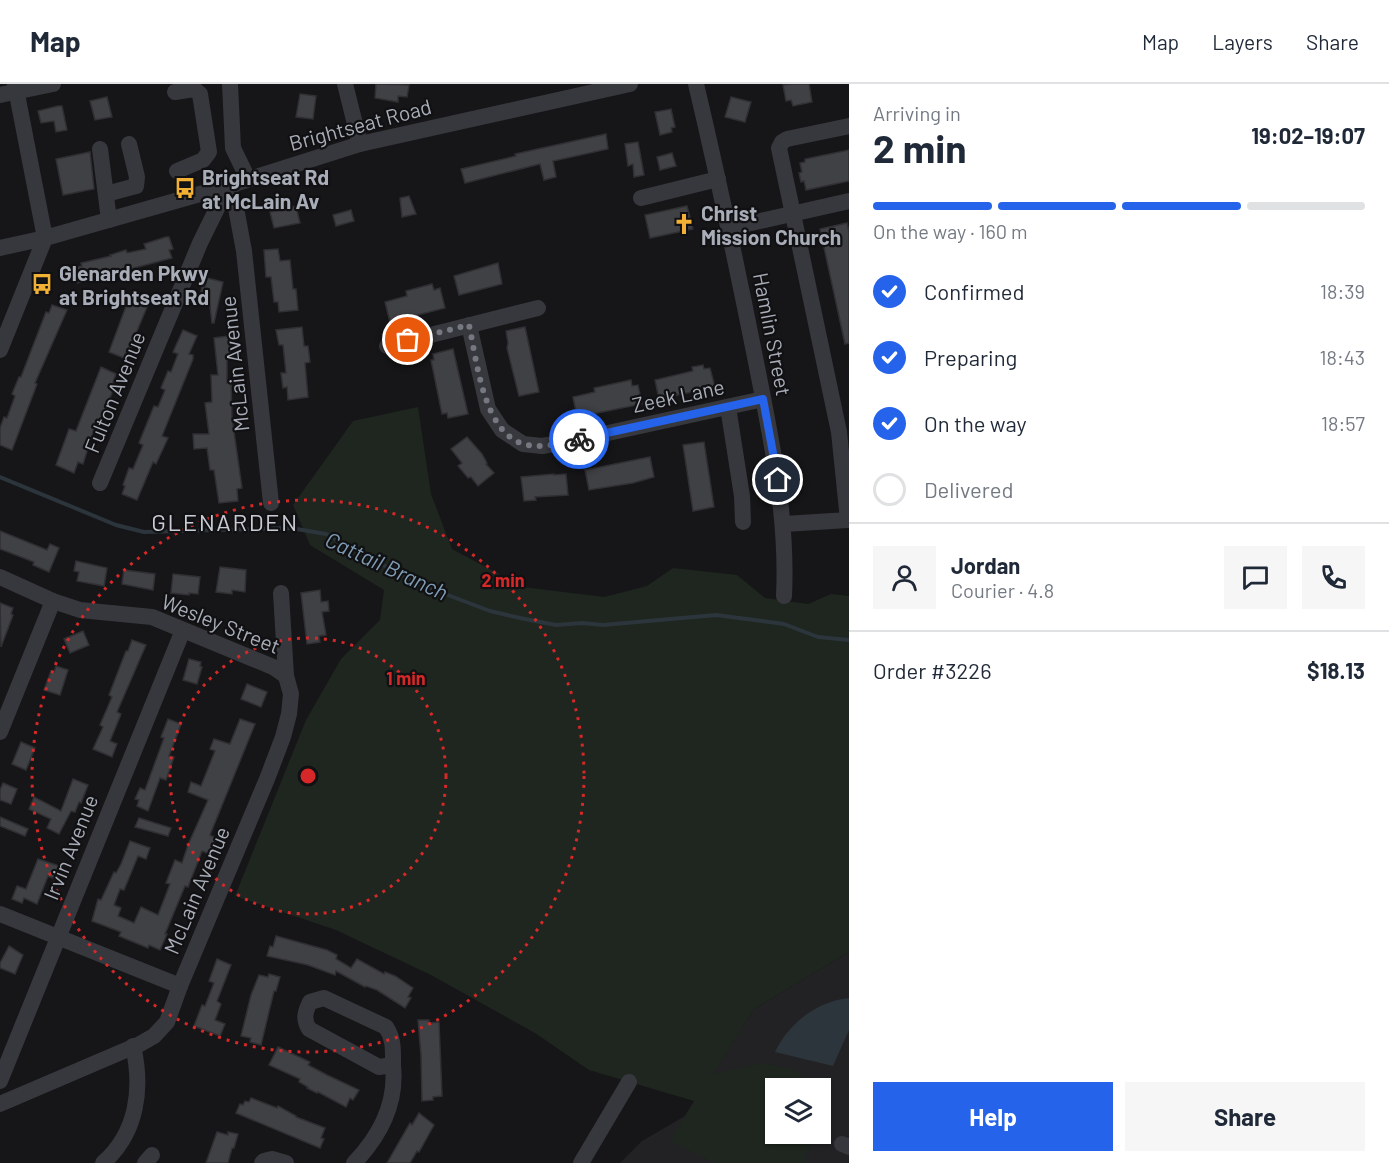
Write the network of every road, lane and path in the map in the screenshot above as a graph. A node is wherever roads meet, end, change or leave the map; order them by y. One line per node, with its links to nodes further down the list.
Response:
1 (53, 84): 6 (street)
2 (230, 84): 8 (street)
3 (345, 84): 12 (street)
4 (630, 84): 12 (street, Brightseat Road)
5 (696, 84): 15 (street, Hamlin Street)
6 (11, 90): 26 (street)
7 (175, 92): 9 (street)
8 (230, 114): 9 (street); 16 (street)
9 (204, 118): 14 (street)
10 (849, 126): 22 (street)
11 (129, 144): 18 (street)
12 (360, 144): 16 (street, Brightseat Road)
13 (100, 148): 19 (street)
14 (177, 171)
15 (718, 178): 20 (street); 25 (street, Hamlin Street)
16 (248, 179): 17 (street, Brightseat Road)
17 (228, 186): 23 (street, Brightseat Road); 36 (street, Fulton Avenue); 37 (street, McLain Avenue)
18 (122, 189): 19 (street); 23 (street)
19 (106, 194): 24 (street)
20 (642, 198)
21 (849, 201): 22 (street)
22 (793, 213): 25 (street); 34 (street)
23 (129, 214): 24 (street, Brightseat Road)
24 (109, 220): 26 (street, Brightseat Road)
25 (729, 228): 32 (street, Hamlin Street)
26 (45, 238): 27 (street, Brightseat Road); 31 (street)
27 (0, 248)
28 (538, 308): 29 (street)
29 (469, 325): 30 (street); 33 (street, Zeek Lane)
30 (387, 346)
31 (0, 350)
32 (763, 399): 33 (street, Zeek Lane); 39 (street, Hamlin Street)
33 (728, 407): 38 (street)
34 (842, 413): 35 (street)
35 (846, 464): 39 (street)
36 (100, 483)
37 (271, 503)
38 (743, 522)
39 (784, 524): 42 (street, Hamlin Street)
40 (0, 577): 43 (street, Wesley Street)
41 (281, 593): 45 (street, McLain Avenue)
42 (784, 597)
43 (53, 601): 44 (street, Wesley Street); 46 (street)
44 (183, 630): 45 (street, Wesley Street); 48 (street, Irvin Avenue)
45 (286, 676): 49 (street, McLain Avenue)
46 (0, 732)
47 (0, 914): 48 (street)
48 (58, 937): 49 (street); 52 (street, Irvin Avenue)
49 (180, 986): 50 (street, McLain Avenue)
50 (133, 1046): 54 (street, McLain Avenue); 55 (street)
51 (393, 1065): 51 (street); 58 (street)
52 (0, 1081)
53 (629, 1082): 59 (street)
54 (0, 1104)
55 (103, 1163)
56 (262, 1163): 57 (street)
57 (286, 1163)
58 (354, 1163)
59 (581, 1163)

